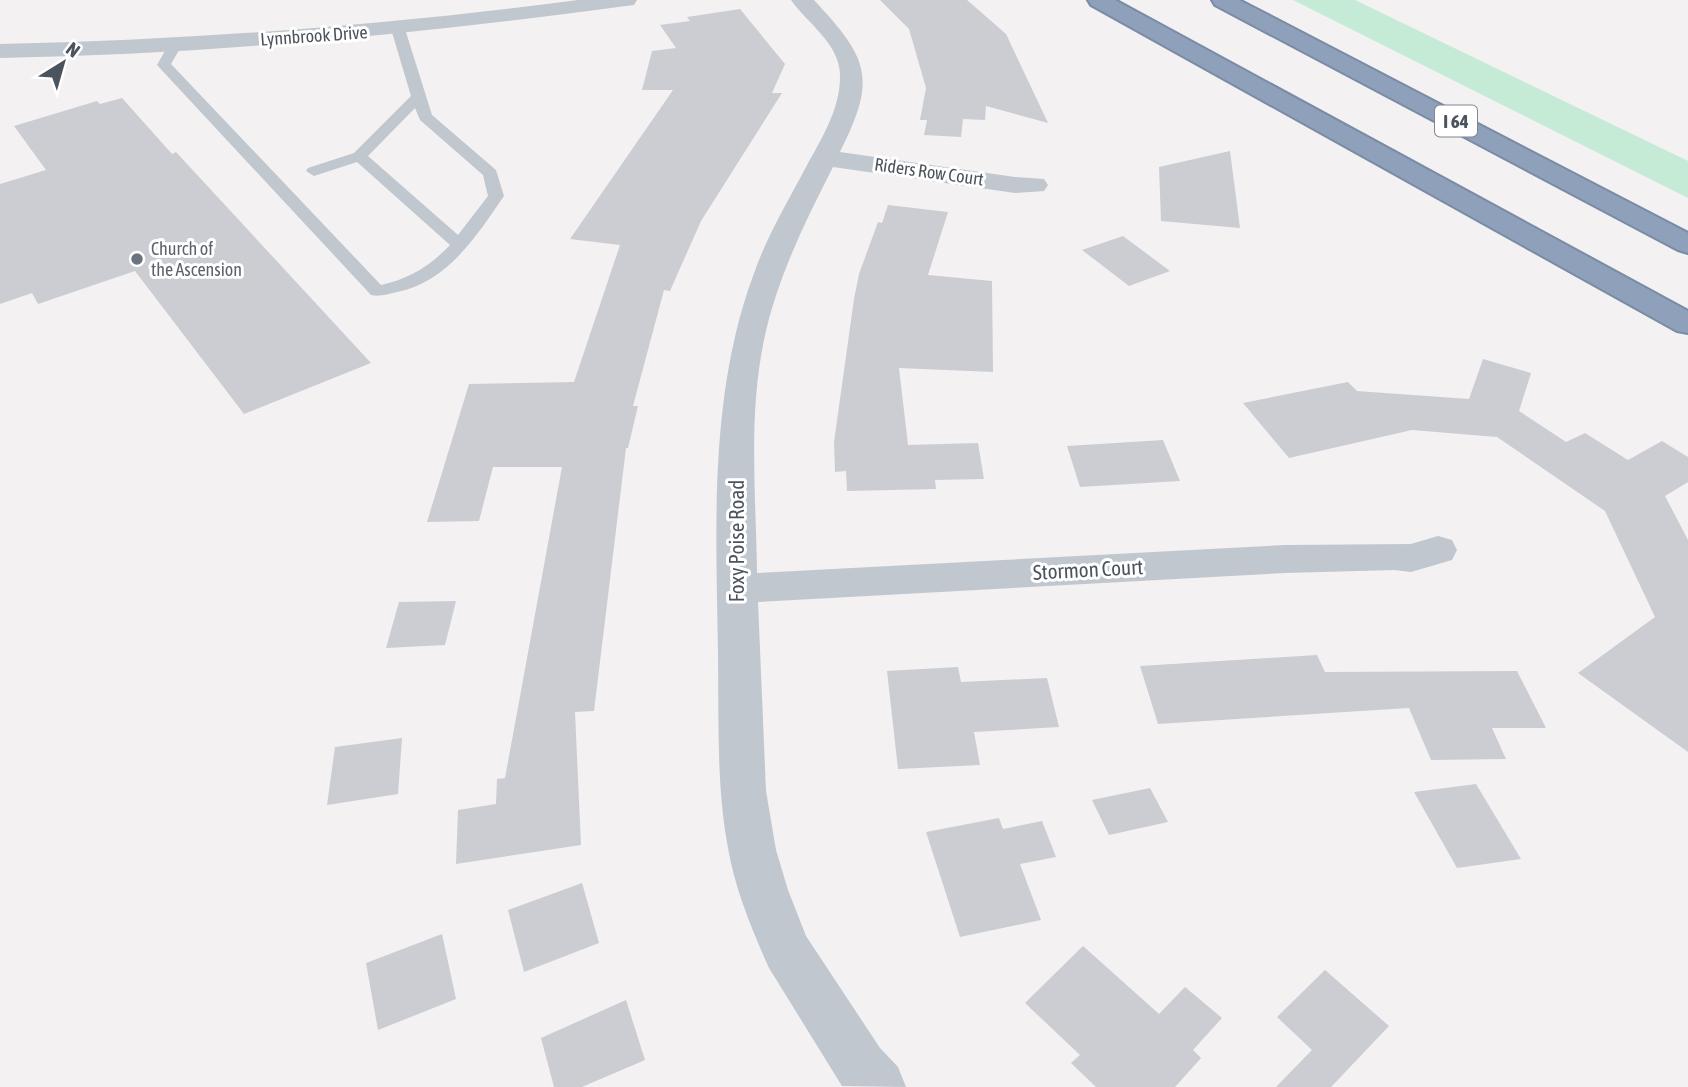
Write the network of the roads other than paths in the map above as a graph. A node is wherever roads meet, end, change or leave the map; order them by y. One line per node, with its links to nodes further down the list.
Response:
1 (626, 0): 6 (street, Lynnbrook Drive)
2 (802, 0): 11 (street, Foxy Poise Road)
3 (1099, 0): 14 (highway)
4 (1130, 0): 14 (highway)
5 (1223, 0): 16 (highway, I 64)
6 (398, 29): 7 (street, Lynnbrook Drive); 9 (lane)
7 (175, 45): 8 (street, Lynnbrook Drive); 15 (lane)
8 (0, 51)
9 (419, 96): 10 (lane); 15 (lane)
10 (359, 156): 12 (lane); 15 (lane)
11 (825, 158): 13 (street, Riders Row Court); 19 (street, Foxy Poise Road)
12 (314, 172)
13 (1034, 185)
14 (1514, 227): 17 (highway)
15 (459, 244)
16 (1688, 244)
17 (1688, 324)
18 (1438, 550): 19 (street, Stormon Court)
19 (737, 589): 20 (street, Foxy Poise Road)
20 (878, 1087)

